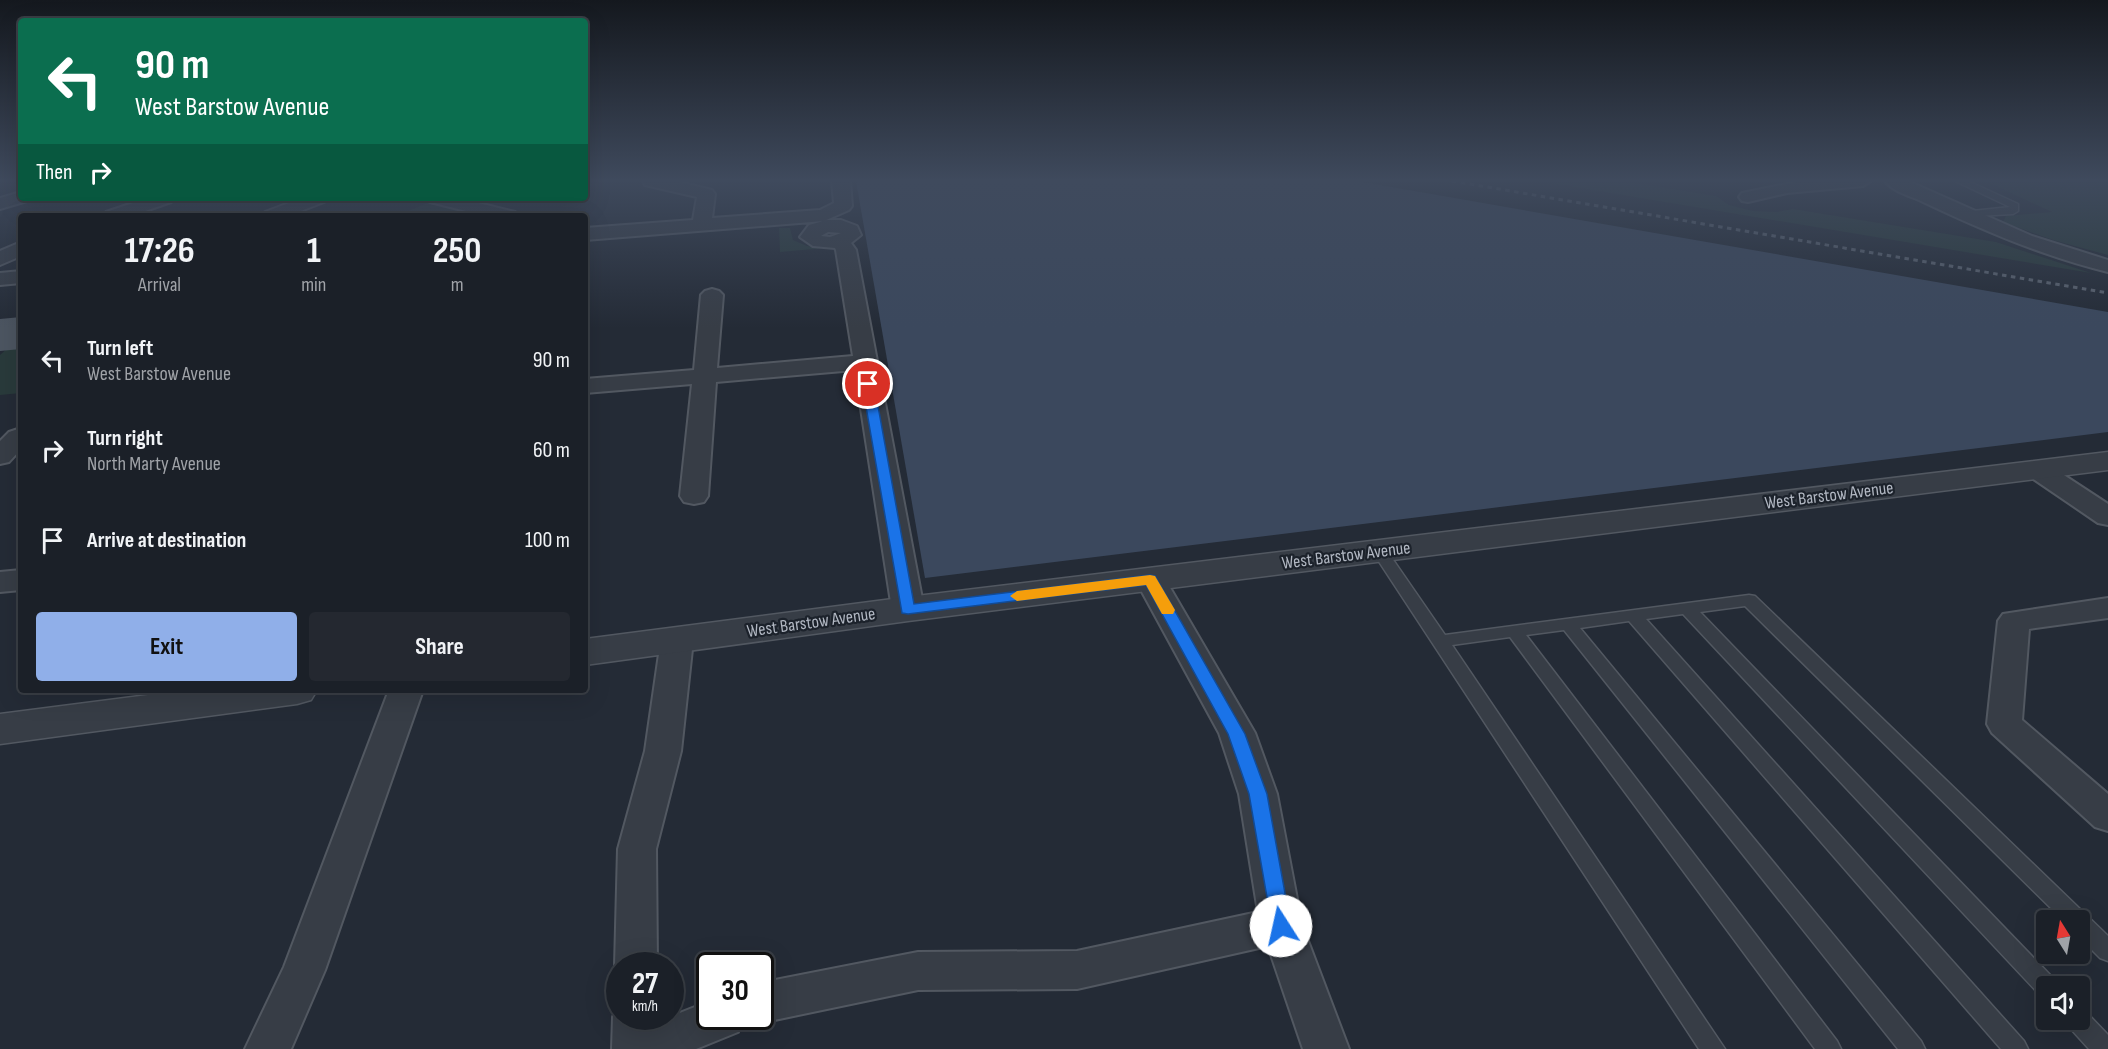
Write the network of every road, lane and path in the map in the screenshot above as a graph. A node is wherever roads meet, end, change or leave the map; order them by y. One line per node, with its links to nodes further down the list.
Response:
1 (637, 230): 6 (street)
2 (804, 230): 5 (street)
3 (837, 230): 5 (street)
4 (2000, 230): 9 (street)
5 (840, 233): 13 (street)
6 (588, 234)
7 (18, 250): 8 (street)
8 (0, 259)
9 (2108, 266)
10 (18, 277): 11 (street)
11 (0, 279)
12 (712, 295): 14 (street)
13 (864, 362): 14 (street); 28 (street)
14 (705, 375): 15 (street); 20 (street)
15 (588, 386)
16 (0, 439): 17 (street)
17 (0, 456)
18 (2108, 461): 19 (street, West Barstow Avenue)
19 (2038, 470): 21 (street); 22 (street, West Barstow Avenue)
20 (694, 496)
21 (2108, 517)
22 (1380, 551): 23 (street, West Barstow Avenue); 33 (lane)
23 (1150, 579): 28 (street, West Barstow Avenue); 40 (street)
24 (18, 580): 25 (street)
25 (0, 582)
26 (1688, 608): 29 (lane); 39 (lane); 44 (lane)
27 (2108, 608): 38 (street)
28 (908, 609): 32 (street, West Barstow Avenue)
29 (1633, 615): 30 (lane); 56 (lane)
30 (1568, 624): 31 (lane); 55 (lane)
31 (1515, 631): 33 (lane); 54 (lane)
32 (678, 640): 34 (street, West Barstow Avenue); 43 (street)
33 (1440, 641): 53 (lane)
34 (588, 652)
35 (274, 693): 37 (street)
36 (405, 693): 49 (street)
37 (0, 729)
38 (2108, 816)
39 (2066, 910)
40 (1281, 926): 45 (street); 52 (street)
41 (2090, 934): 42 (lane)
42 (2108, 951)
43 (636, 952)
44 (2037, 976)
45 (774, 1000)
46 (696, 1028): 51 (street)
47 (635, 1030): 50 (street)
48 (2088, 1030): 57 (lane)
49 (268, 1049)
50 (635, 1049)
51 (643, 1049)
52 (1326, 1049)
53 (1713, 1049)
54 (1828, 1049)
55 (1913, 1049)
56 (2016, 1049)
57 (2106, 1049)

